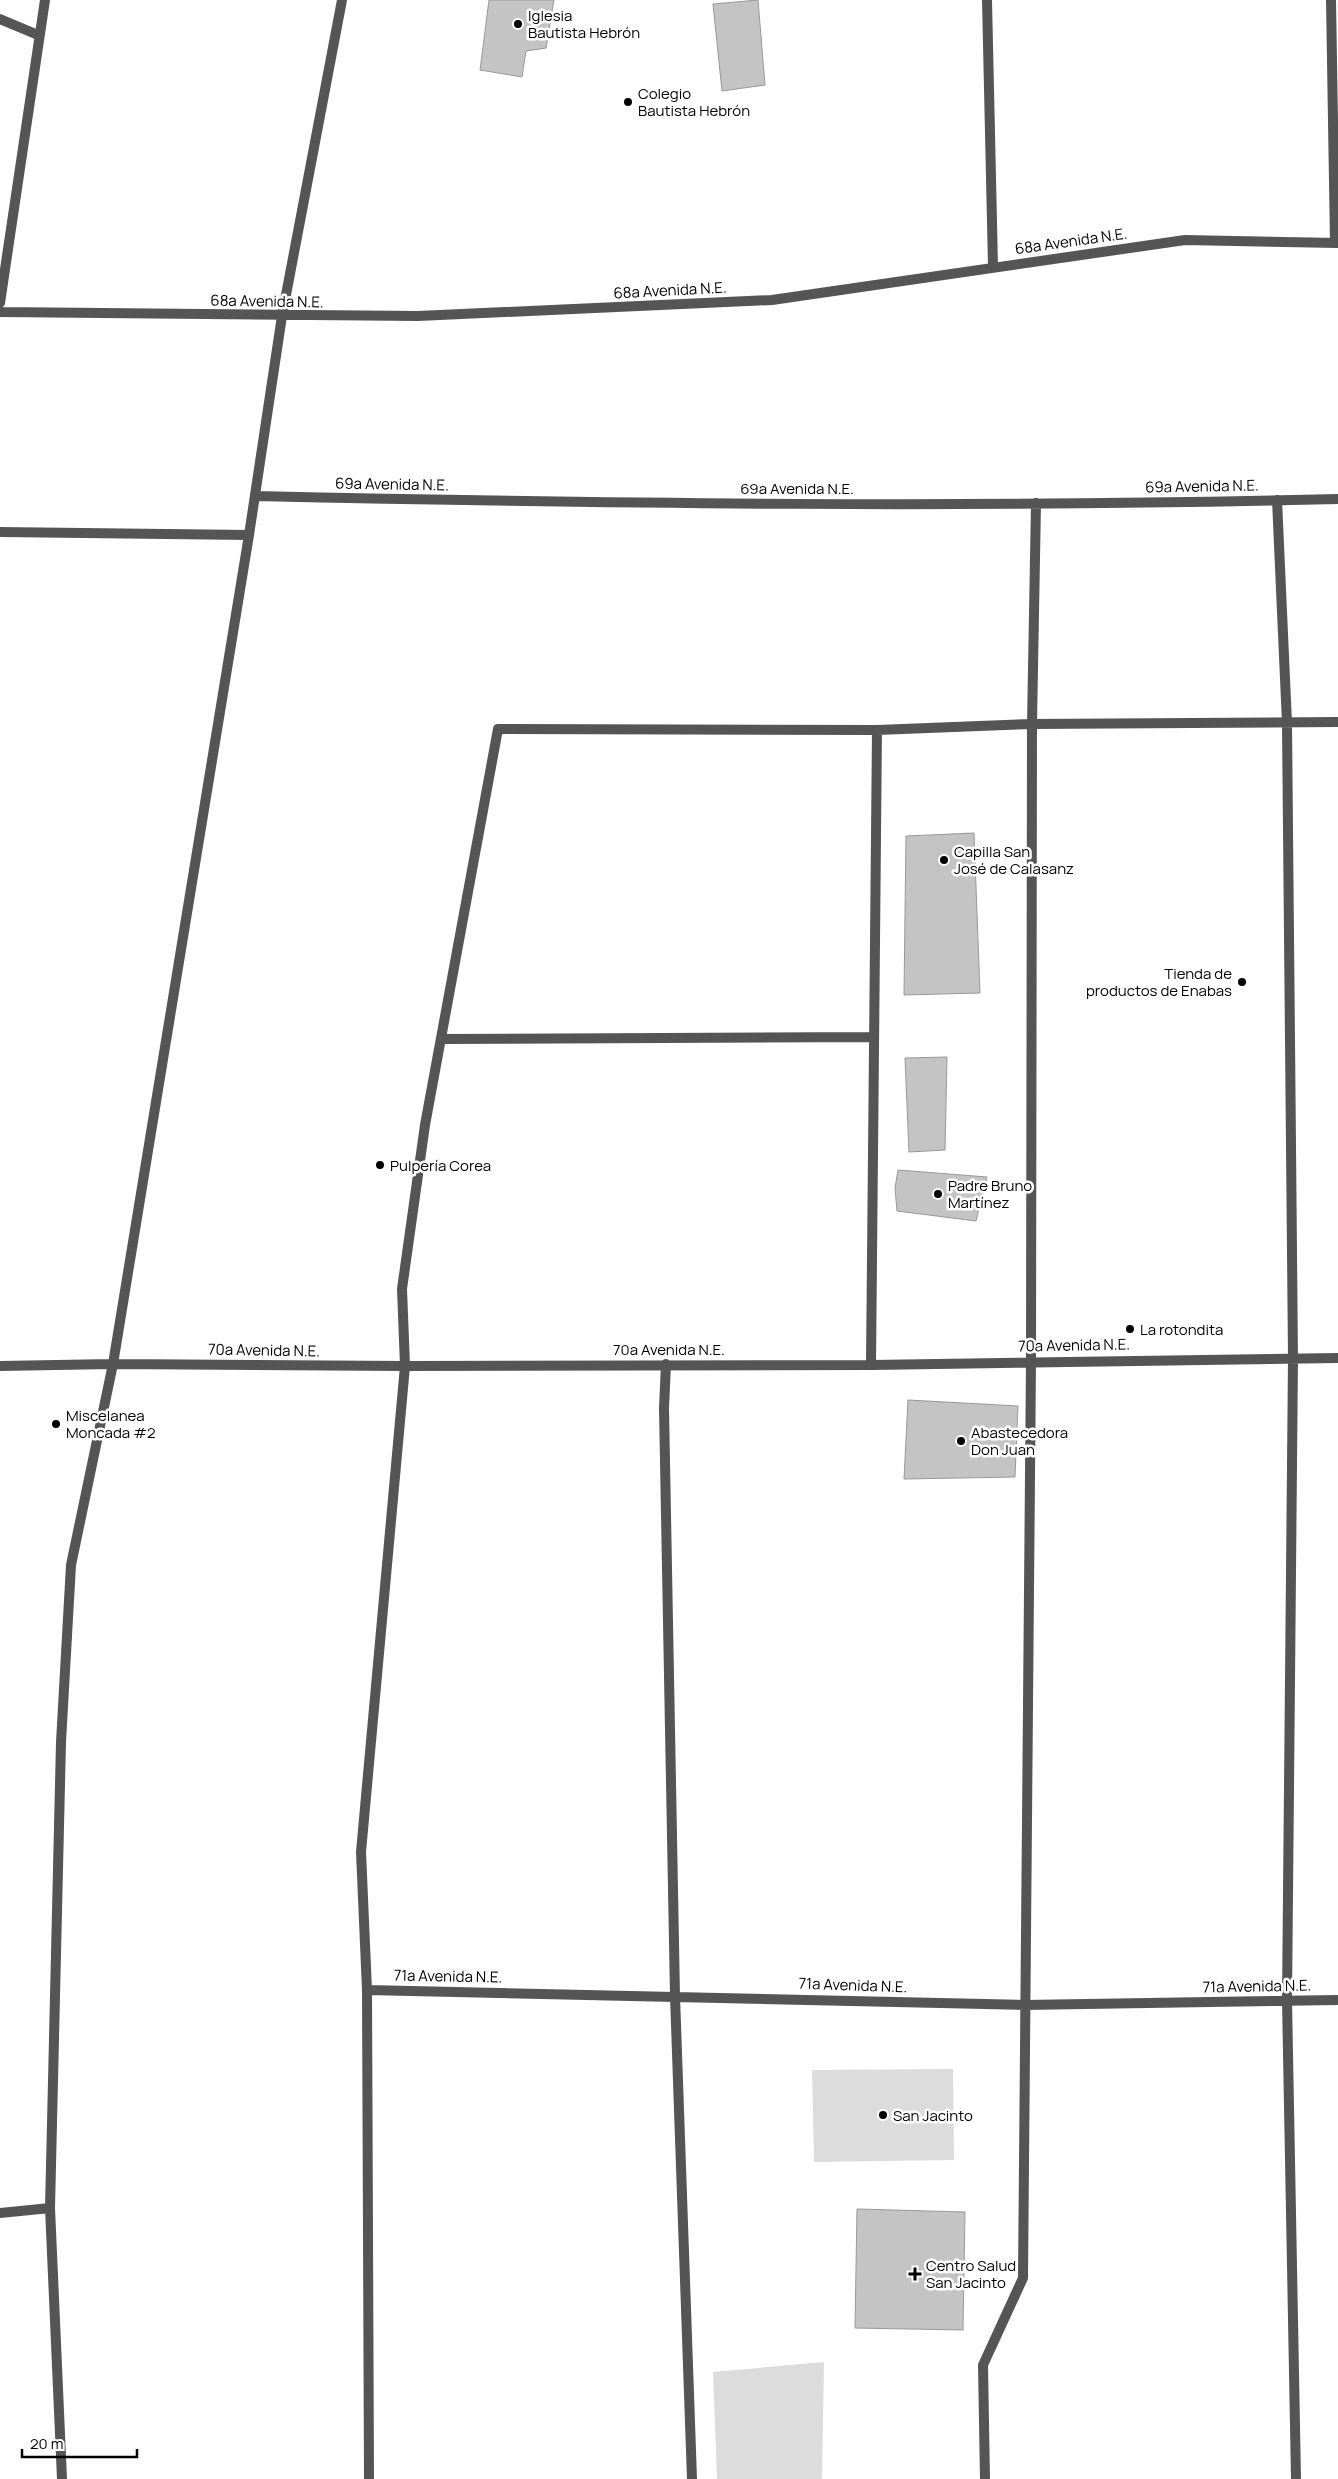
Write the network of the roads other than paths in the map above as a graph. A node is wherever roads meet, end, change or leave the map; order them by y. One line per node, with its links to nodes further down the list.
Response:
1 (45, 0): 6 (street)
2 (342, 0): 11 (street)
3 (987, 0): 8 (street)
4 (1331, 0): 7 (street)
5 (0, 19): 6 (street)
6 (38, 35): 9 (street)
7 (1336, 243): 8 (street, 68a Avenida N.E.)
8 (993, 266): 11 (street, 68a Avenida N.E.)
9 (0, 302)
10 (0, 312): 11 (street, 68a Avenida N.E.)
11 (282, 316): 12 (street)
12 (256, 496): 15 (street, 69a Avenida N.E.); 17 (street)
13 (1338, 499): 14 (street, 69a Avenida N.E.)
14 (1276, 500): 15 (street, 69a Avenida N.E.); 18 (street)
15 (1036, 503): 20 (street)
16 (0, 532): 17 (street)
17 (249, 535): 27 (street)
18 (1287, 722): 19 (street); 20 (street); 24 (street)
19 (1338, 722)
20 (1032, 724): 21 (street); 26 (street)
21 (877, 730): 22 (street); 23 (street)
22 (872, 1037): 23 (street); 29 (street)
23 (441, 1039): 31 (street)
24 (1293, 1358): 25 (street, 70a Avenida N.E.); 26 (street, 70a Avenida N.E.); 34 (street)
25 (1338, 1358)
26 (1031, 1361): 29 (street, 70a Avenida N.E.); 36 (street)
27 (113, 1364): 30 (street, 70a Avenida N.E.); 31 (street, 70a Avenida N.E.); 37 (street)
28 (666, 1364): 29 (street, 70a Avenida N.E.); 31 (street, 70a Avenida N.E.); 33 (street)
29 (871, 1364)
30 (0, 1366)
31 (405, 1366): 32 (street)
32 (366, 1990): 33 (street, 71a Avenida N.E.); 40 (street)
33 (675, 1996): 36 (street, 71a Avenida N.E.); 41 (street)
34 (1287, 2000): 35 (street, 71a Avenida N.E.); 36 (street, 71a Avenida N.E.); 43 (street)
35 (1338, 2000)
36 (1024, 2005): 42 (street)
37 (50, 2208): 38 (street); 39 (street)
38 (0, 2213)
39 (62, 2479)
40 (369, 2479)
41 (692, 2479)
42 (985, 2479)
43 (1296, 2479)

